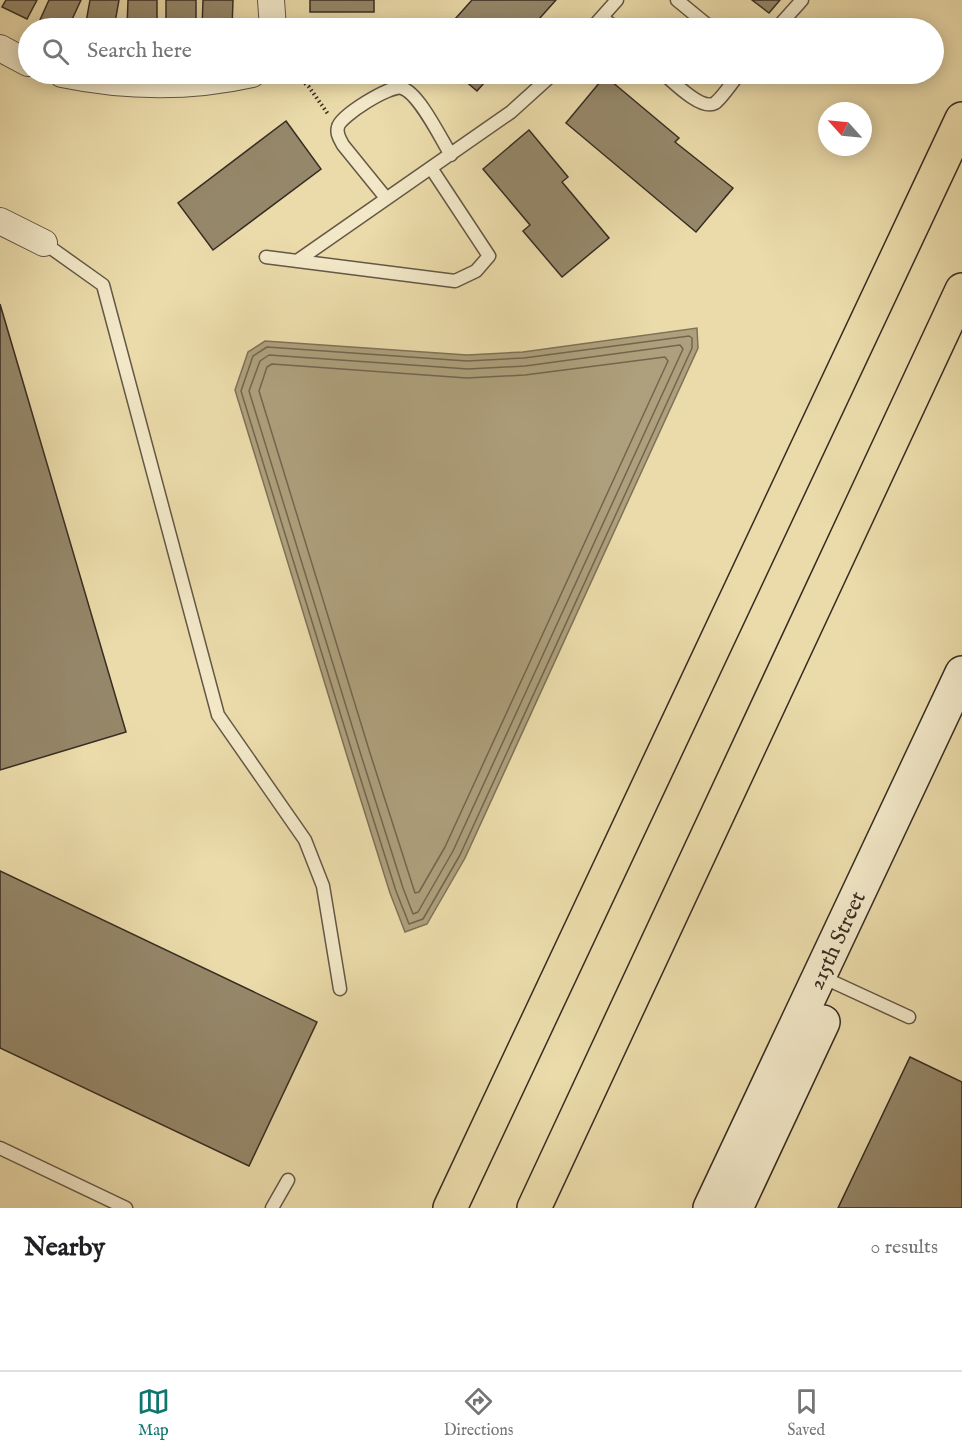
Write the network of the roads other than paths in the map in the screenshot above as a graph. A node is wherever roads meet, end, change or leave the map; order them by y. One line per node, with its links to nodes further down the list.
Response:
1 (271, 0): 6 (street)
2 (617, 0): 5 (lane)
3 (677, 0): 7 (lane)
4 (802, 0): 8 (lane)
5 (602, 17)
6 (272, 18)
7 (699, 18)
8 (786, 18)
9 (0, 48): 10 (street)
10 (18, 58)
11 (129, 84): 12 (street)
12 (158, 84)
13 (542, 84): 17 (lane)
14 (676, 84): 15 (lane)
15 (731, 84)
16 (962, 119): 34 (highway)
17 (451, 155): 18 (lane); 19 (lane)
18 (431, 168): 19 (lane); 23 (lane)
19 (386, 198): 23 (lane)
20 (0, 221): 21 (street)
21 (44, 243): 28 (lane)
22 (266, 257): 23 (lane)
23 (297, 261)
24 (962, 290): 35 (highway)
25 (962, 673): 27 (street, 215th Street)
26 (962, 718): 27 (street, 215th Street)
27 (830, 981): 29 (lane); 36 (street, 215th Street); 37 (street, 215th Street)
28 (340, 989)
29 (909, 1017)
30 (0, 1148): 32 (lane)
31 (288, 1180): 33 (lane)
32 (126, 1208)
33 (272, 1208)
34 (450, 1208)
35 (534, 1208)
36 (710, 1208)
37 (736, 1208)

